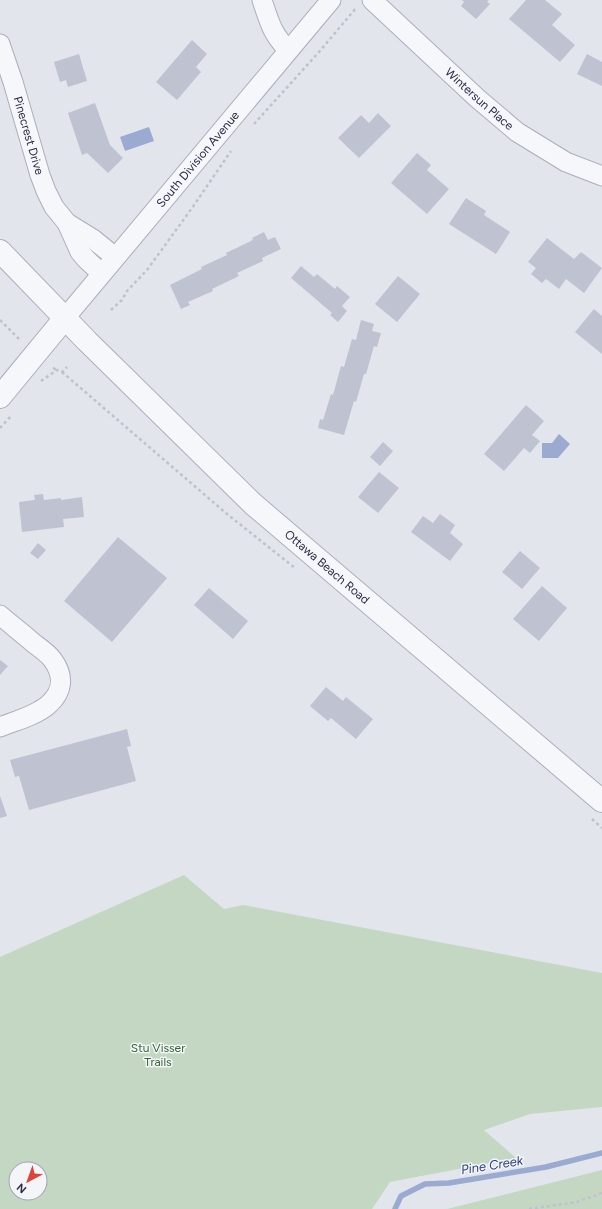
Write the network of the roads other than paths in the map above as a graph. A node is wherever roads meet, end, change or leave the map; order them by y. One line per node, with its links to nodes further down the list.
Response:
1 (262, 0): 5 (street)
2 (330, 0): 5 (street, South Division Avenue)
3 (365, 3): 6 (street, Wintersun Place)
4 (0, 44): 7 (street, Pinecrest Drive)
5 (288, 50): 9 (street, South Division Avenue)
6 (602, 176)
7 (67, 223): 9 (street, Pinecrest Drive); 10 (street, Pinecrest Drive)
8 (0, 251): 11 (street, Ottawa Beach Road)
9 (115, 257): 10 (street, South Division Avenue)
10 (102, 273): 11 (street, South Division Avenue)
11 (65, 318): 12 (street); 15 (street, Ottawa Beach Road)
12 (7, 404)
13 (0, 615): 14 (street)
14 (0, 728)
15 (602, 801)

